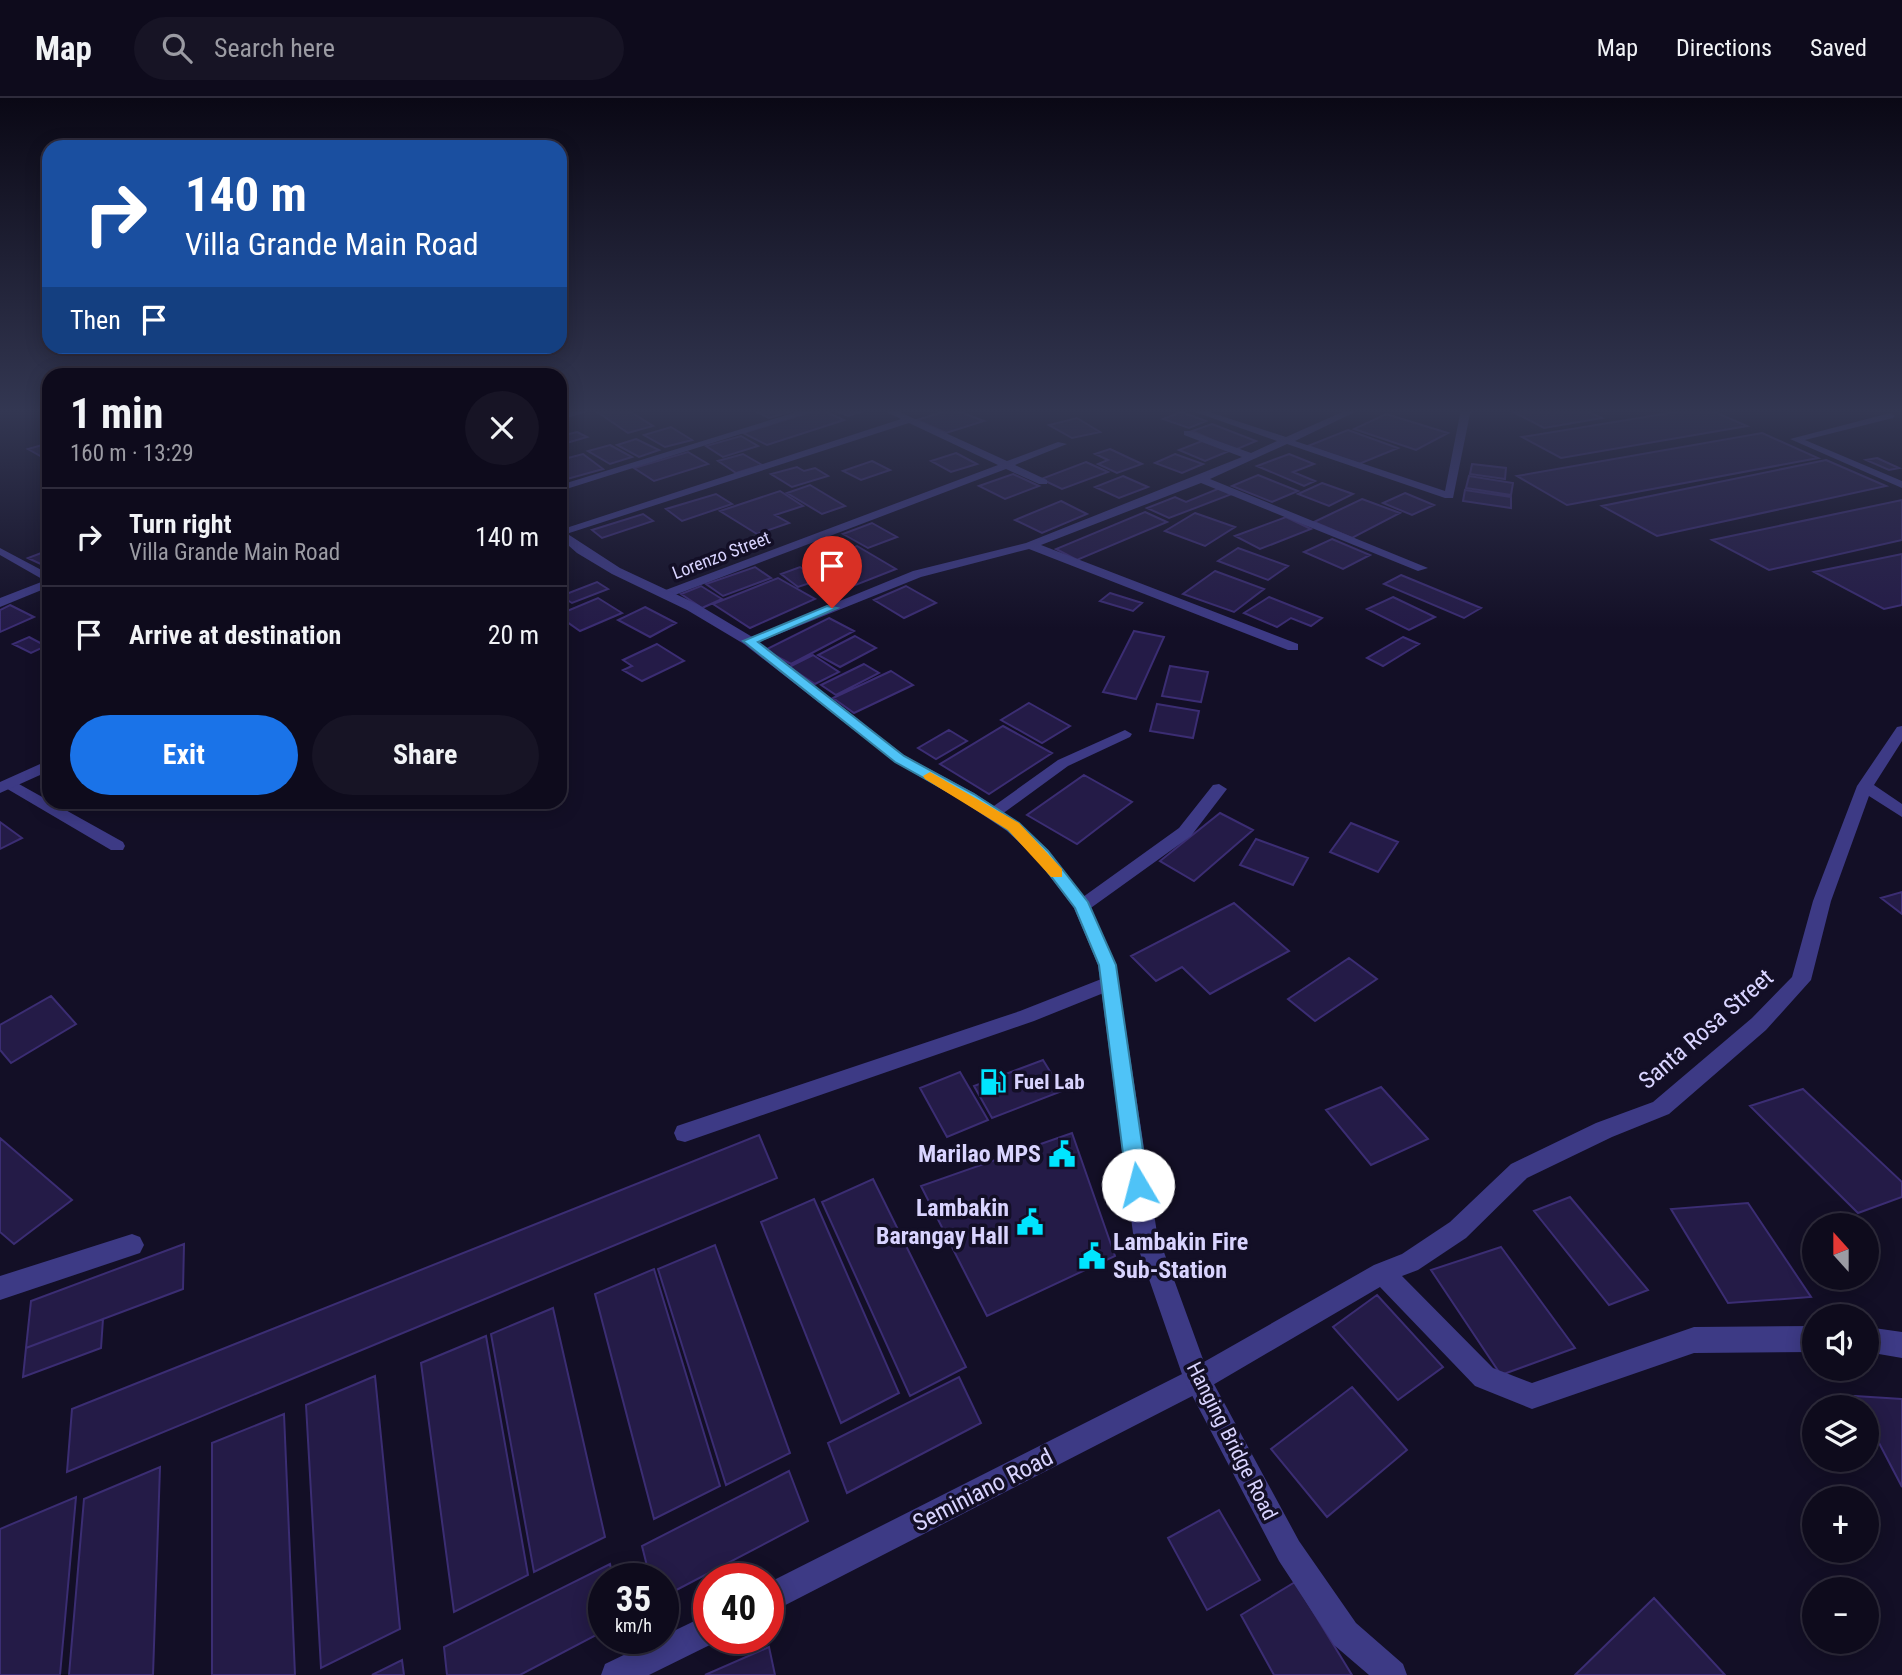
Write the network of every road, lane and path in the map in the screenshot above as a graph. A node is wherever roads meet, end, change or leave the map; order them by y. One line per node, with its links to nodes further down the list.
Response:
1 (715, 483): 7 (street)
2 (955, 483): 14 (street, Lorenzo Street)
3 (1192, 483): 9 (street)
4 (1210, 483): 11 (street)
5 (1409, 483): 6 (street)
6 (1452, 483)
7 (567, 530)
8 (567, 537): 14 (street, Hanging Bridge Road)
9 (1030, 545): 16 (street); 17 (street)
10 (1, 551): 12 (street)
11 (1422, 568)
12 (42, 580)
13 (42, 586): 15 (street)
14 (667, 594): 16 (street, Hanging Bridge Road)
15 (0, 603)
16 (749, 641): 27 (street, Hanging Bridge Road)
17 (1293, 647)
18 (1902, 730): 22 (street, Santa Rosa Street)
19 (1125, 734): 27 (street)
20 (42, 768): 21 (street)
21 (5, 786): 24 (street)
22 (1865, 786): 26 (street); 33 (street, Santa Rosa Street)
23 (1219, 789): 29 (street)
24 (42, 806)
25 (48, 809): 28 (street)
26 (1902, 812)
27 (992, 813): 29 (street, Hanging Bridge Road)
28 (117, 846)
29 (1082, 906): 30 (street, Hanging Bridge Road)
30 (1109, 983): 31 (street); 38 (street, Hanging Bridge Road)
31 (685, 1133)
32 (132, 1245): 34 (street)
33 (1382, 1273): 35 (street); 38 (street, Santa Rosa Street)
34 (0, 1288)
35 (1802, 1339)
36 (1879, 1341): 37 (street)
37 (1902, 1345)
38 (1197, 1380): 39 (street, Seminiano Road); 42 (street, Hanging Bridge Road)
39 (784, 1591)
40 (693, 1637): 41 (street)
41 (616, 1675)
42 (1392, 1675)

